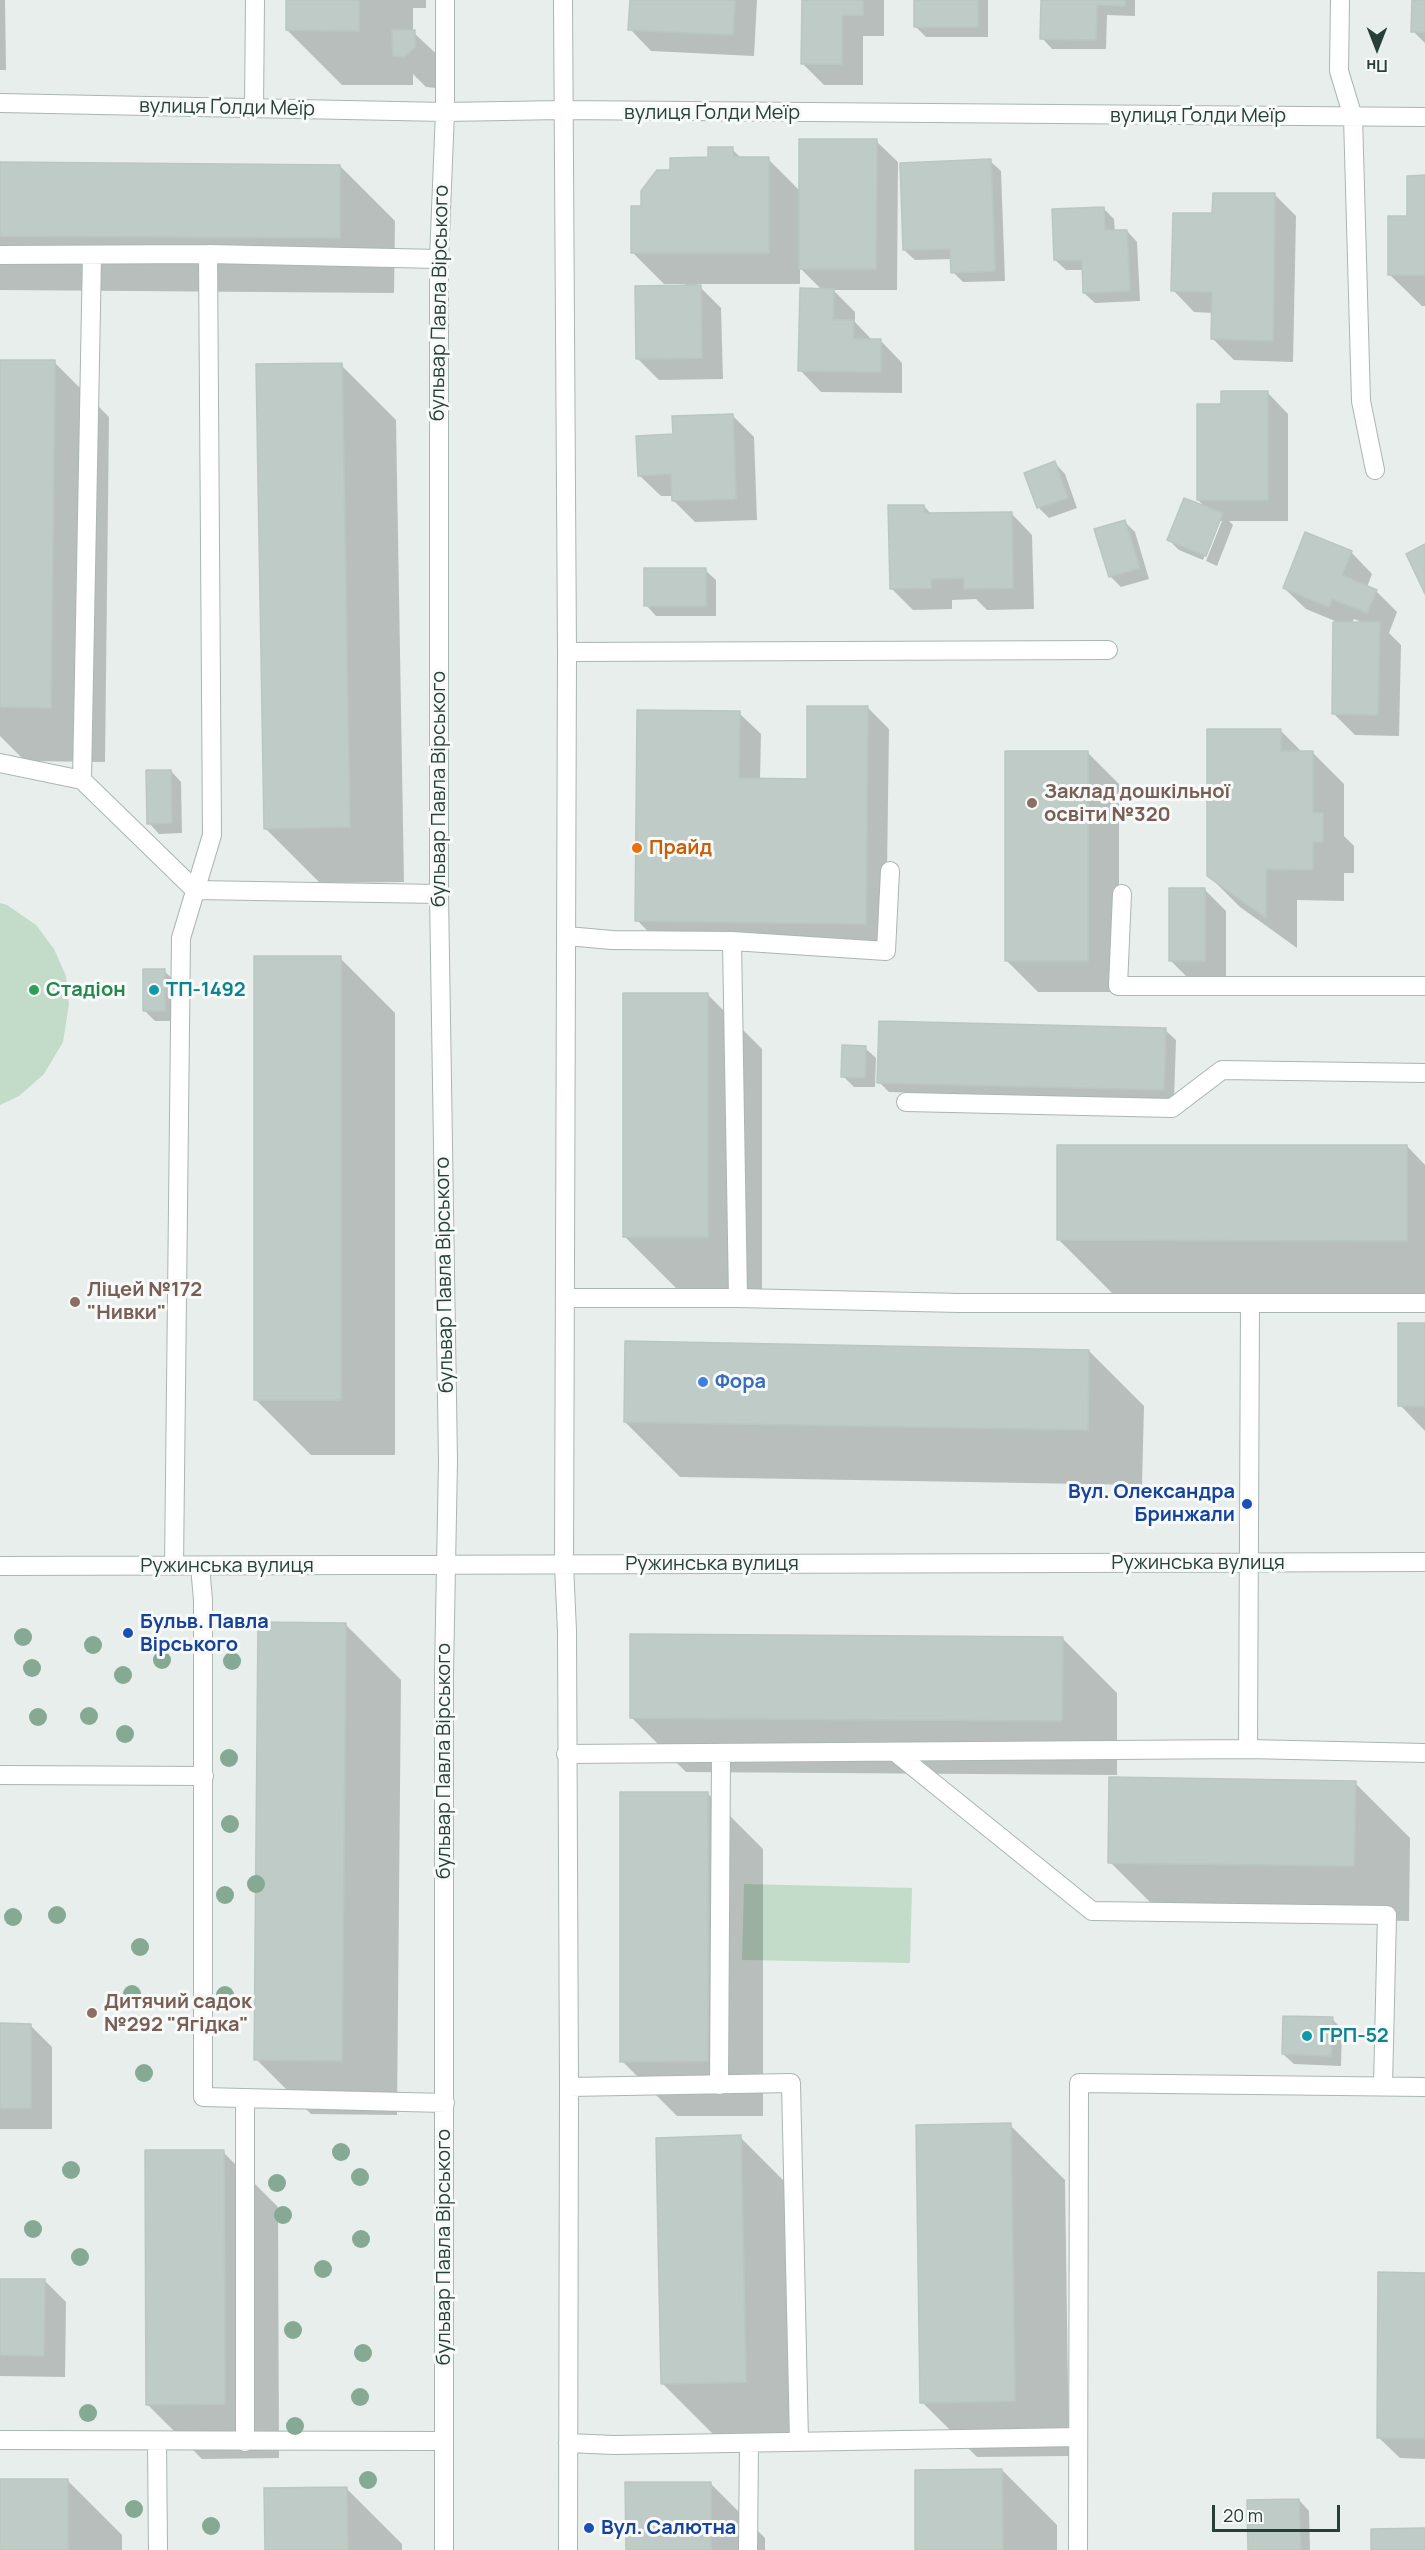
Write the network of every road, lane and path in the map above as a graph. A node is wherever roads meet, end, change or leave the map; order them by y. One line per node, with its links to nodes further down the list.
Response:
1 (255, 0): 6 (street)
2 (445, 0): 8 (street, бульвар Павла Вірського)
3 (563, 0): 7 (street)
4 (1340, 0): 9 (street)
5 (0, 103): 6 (street, вулиця Ґолди Меїр)
6 (255, 109): 8 (street, вулиця Ґолди Меїр)
7 (562, 110): 8 (street, вулиця Ґолди Меїр); 9 (street, вулиця Ґолди Меїр); 17 (street)
8 (445, 111): 14 (street, бульвар Павла Вірського)
9 (1353, 117): 10 (street, вулиця Ґолди Меїр); 15 (street)
10 (1425, 117)
11 (208, 254): 13 (street); 14 (street); 21 (street)
12 (0, 255): 13 (street)
13 (92, 255): 19 (street)
14 (439, 259): 22 (street, бульвар Павла Вірського)
15 (1375, 470)
16 (1108, 650): 17 (street)
17 (567, 652): 24 (street)
18 (0, 763): 19 (street)
19 (82, 780): 21 (street)
20 (890, 871): 25 (street)
21 (195, 890): 22 (street); 38 (street)
22 (439, 894): 35 (street, бульвар Павла Вірського)
23 (1122, 894): 26 (street)
24 (567, 936): 25 (street); 29 (street)
25 (732, 941): 30 (street)
26 (1425, 986)
27 (1425, 1073): 28 (street)
28 (906, 1102)
29 (565, 1298): 30 (street); 36 (street)
30 (738, 1298): 31 (street)
31 (1250, 1303): 32 (street); 34 (street)
32 (1425, 1303)
33 (1425, 1562): 34 (street, Ружинська вулиця)
34 (1248, 1563): 36 (street, Ружинська вулиця); 40 (street)
35 (446, 1565): 36 (street, Ружинська вулиця); 39 (street, Ружинська вулиця); 52 (street, бульвар Павла Вірського)
36 (564, 1565): 43 (street)
37 (0, 1566): 38 (street, Ружинська вулиця)
38 (174, 1566): 39 (street, Ружинська вулиця)
39 (200, 1566): 46 (street)
40 (1248, 1749): 41 (street); 44 (street)
41 (895, 1752): 42 (street); 48 (street)
42 (721, 1753): 43 (street); 47 (street)
43 (566, 1754): 49 (street)
44 (1425, 1754)
45 (0, 1775): 46 (street)
46 (204, 1776): 51 (street)
47 (719, 2085): 49 (street); 57 (street)
48 (1383, 2086): 50 (street); 53 (street)
49 (569, 2087): 59 (street)
50 (1425, 2087)
51 (245, 2098): 52 (street); 58 (street)
52 (445, 2103): 56 (street, бульвар Павла Вірського)
53 (1078, 2437): 57 (street); 65 (street)
54 (0, 2440): 55 (street)
55 (157, 2441): 58 (street); 61 (street)
56 (444, 2441): 58 (street); 62 (street, бульвар Павла Вірського)
57 (799, 2441): 60 (street)
58 (245, 2442)
59 (568, 2443): 60 (street); 63 (street)
60 (749, 2443): 64 (street)
61 (158, 2550)
62 (444, 2550)
63 (568, 2550)
64 (748, 2550)
65 (1078, 2550)

